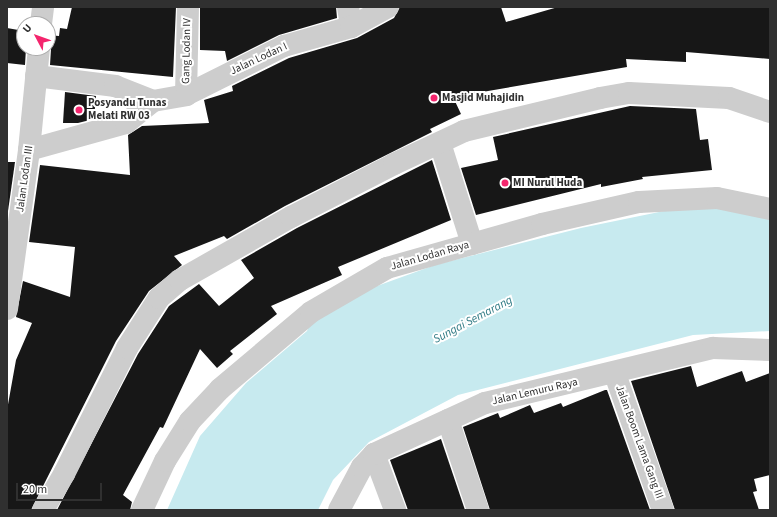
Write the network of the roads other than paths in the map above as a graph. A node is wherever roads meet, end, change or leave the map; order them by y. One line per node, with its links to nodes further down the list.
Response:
1 (188, 7): 6 (street, Gang Lodan IV)
2 (388, 7): 3 (street, Jalan Lodan I)
3 (349, 17): 6 (street, Jalan Lodan I)
4 (38, 56): 5 (street, Jalan Lodan III)
5 (36, 76): 7 (street); 10 (street, Jalan Lodan III)
6 (186, 94): 7 (street, Jalan Lodan I)
7 (153, 102): 10 (street, Jalan Lodan I)
8 (770, 112): 9 (street)
9 (440, 142): 12 (street); 18 (street)
10 (29, 150): 13 (street, Jalan Lodan III)
11 (770, 209): 12 (street, Jalan Lodan Raya)
12 (472, 244): 19 (street, Jalan Lodan Raya)
13 (7, 308)
14 (770, 350): 15 (street, Jalan Lemuru Raya)
15 (615, 374): 16 (street, Jalan Lemuru Raya); 23 (street, Jalan Boom Lama Gang III)
16 (448, 420): 17 (street, Jalan Lemuru Raya); 22 (street)
17 (374, 454): 20 (street, Jalan Lemuru Raya); 21 (street)
18 (42, 510)
19 (142, 510)
20 (339, 510)
21 (395, 510)
22 (478, 510)
23 (664, 510)

